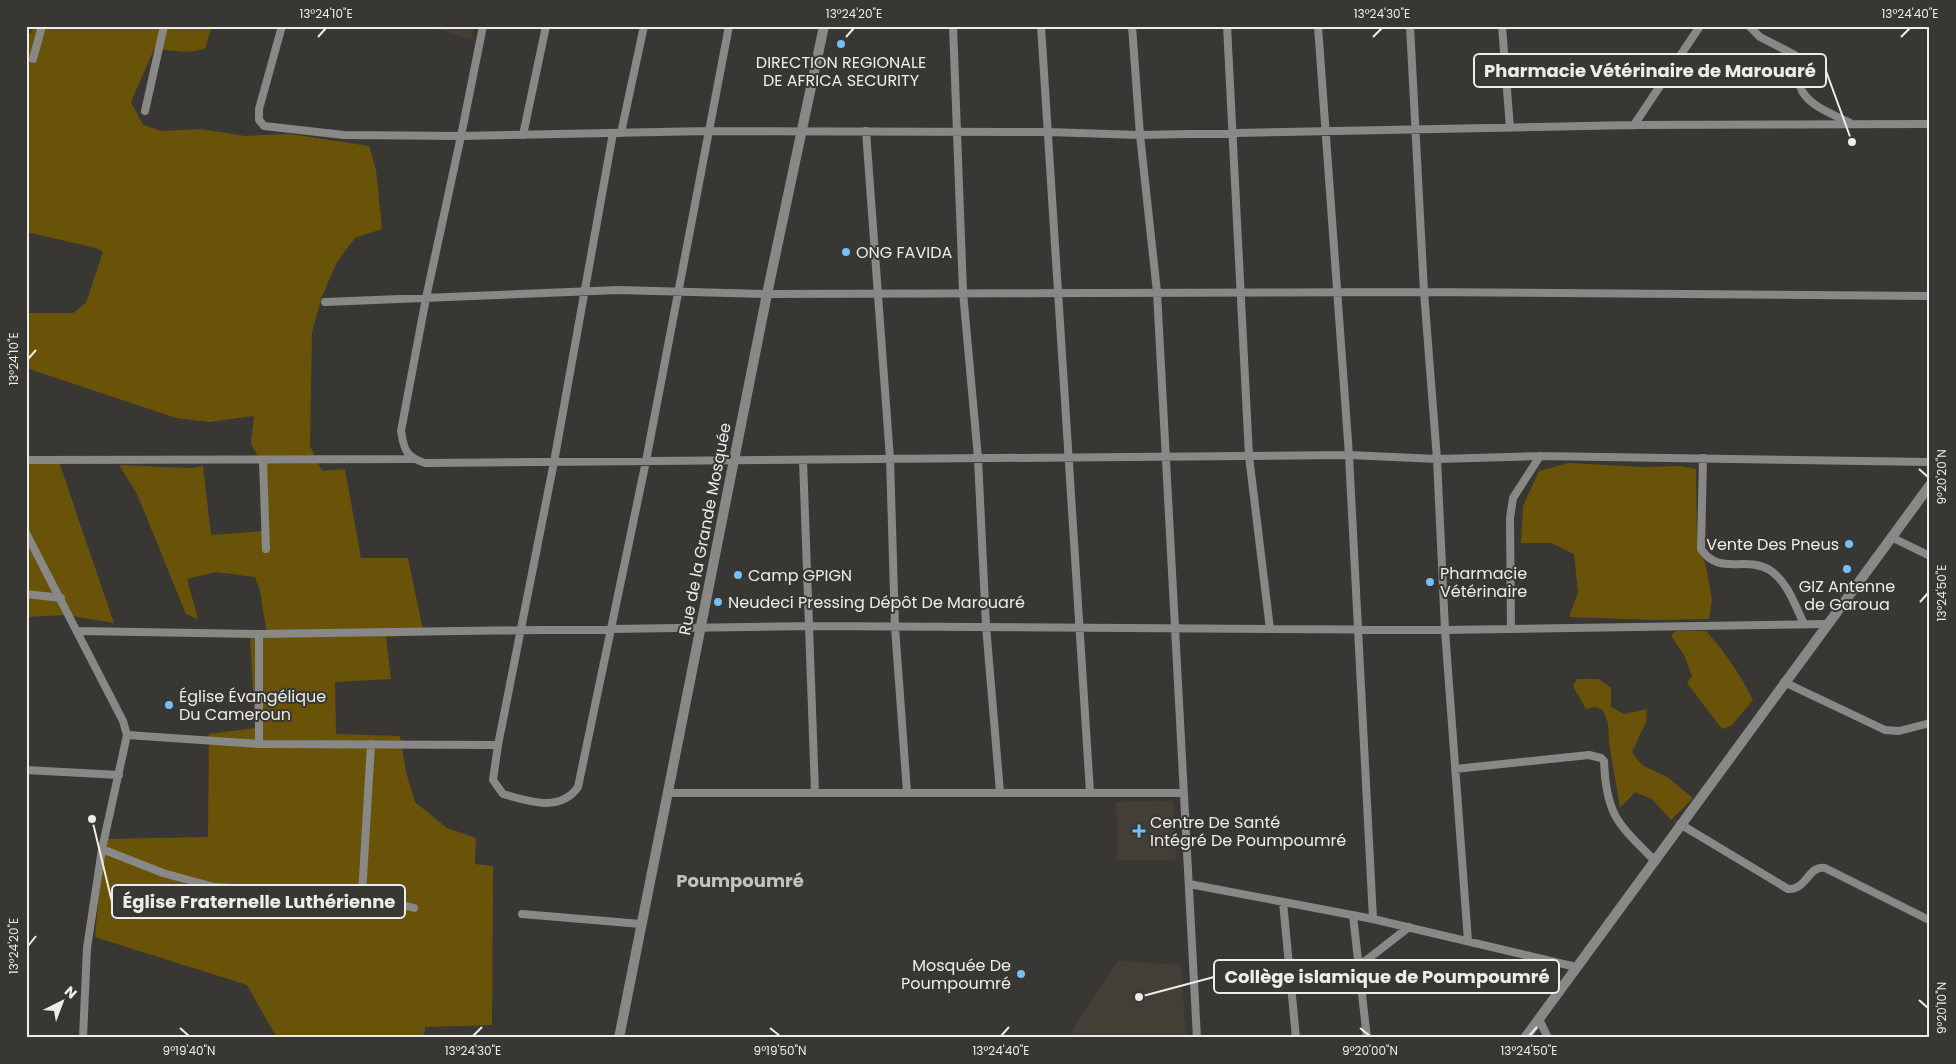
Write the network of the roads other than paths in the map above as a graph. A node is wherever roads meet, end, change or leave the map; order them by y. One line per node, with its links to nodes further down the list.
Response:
1 (42, 26): 18 (street)
2 (164, 26): 19 (street)
3 (282, 26): 35 (street)
4 (483, 26): 35 (street)
5 (546, 26): 33 (street)
6 (644, 26): 31 (street)
7 (729, 26): 25 (street)
8 (824, 26): 26 (street, Rue de la Grande Mosquée)
9 (953, 26): 29 (street)
10 (1041, 26): 30 (street)
11 (1132, 26): 34 (street)
12 (1227, 26): 32 (street)
13 (1318, 26): 28 (street)
14 (1410, 26): 24 (street)
15 (1502, 26): 23 (street)
16 (1700, 26): 22 (street)
17 (1749, 26): 20 (street)
18 (33, 59)
19 (145, 111)
20 (1852, 124): 21 (street); 22 (street)
21 (1930, 124)
22 (1634, 125): 23 (street)
23 (1510, 128): 24 (street)
24 (1417, 130): 28 (street); 43 (street)
25 (708, 131): 26 (street); 31 (street); 36 (street)
26 (800, 131): 27 (street); 44 (street, Rue de la Grande Mosquée)
27 (866, 131): 29 (street); 45 (street)
28 (1326, 131): 32 (street); 42 (street)
29 (956, 132): 30 (street); 38 (street)
30 (1048, 132): 34 (street); 39 (street)
31 (617, 133): 33 (street); 37 (street)
32 (1232, 134): 34 (street); 41 (street)
33 (523, 135): 35 (street)
34 (1140, 135): 40 (street)
35 (461, 136): 47 (street)
36 (678, 291): 37 (street); 44 (street); 63 (street)
37 (586, 292): 47 (street); 64 (street)
38 (963, 292): 39 (street); 45 (street); 53 (street)
39 (1058, 292): 40 (street); 54 (street)
40 (1156, 292): 41 (street); 52 (street)
41 (1241, 292): 42 (street); 50 (street)
42 (1337, 292): 43 (street); 49 (street)
43 (1424, 292): 46 (street); 55 (street)
44 (767, 294): 45 (street); 60 (street, Rue de la Grande Mosquée)
45 (877, 294): 58 (street)
46 (1930, 296)
47 (426, 298): 48 (street); 57 (street)
48 (325, 302)
49 (1349, 455): 50 (street); 55 (street); 81 (street)
50 (1249, 456): 52 (street); 83 (street)
51 (1540, 456): 55 (street); 56 (street); 84 (street)
52 (1165, 457): 54 (street); 80 (street)
53 (978, 458): 54 (street); 58 (street); 76 (street)
54 (1068, 458): 77 (street)
55 (1437, 458): 86 (street)
56 (1703, 458): 65 (street); 73 (street)
57 (413, 459): 62 (street); 64 (street)
58 (890, 459): 61 (street); 79 (street)
59 (26, 460): 62 (street)
60 (734, 460): 61 (street); 63 (street); 78 (street, Rue de la Grande Mosquée)
61 (803, 460): 75 (street)
62 (263, 461): 69 (street)
63 (646, 461): 64 (street); 82 (street)
64 (554, 462): 85 (street)
65 (1930, 462)
66 (1930, 485): 68 (street)
67 (26, 533): 72 (street)
68 (1891, 537): 70 (street); 74 (street)
69 (266, 549)
70 (1930, 556)
71 (26, 594): 72 (street)
72 (61, 598): 87 (street)
73 (1804, 624): 74 (street); 84 (street)
74 (1827, 624): 89 (street)
75 (811, 626): 78 (street); 79 (street); 98 (street)
76 (986, 626): 77 (street); 79 (street); 100 (street)
77 (1079, 626): 80 (street); 101 (street)
78 (701, 628): 82 (street); 102 (street, Rue de la Grande Mosquée)
79 (895, 628): 99 (street)
80 (1174, 628): 83 (street); 103 (street)
81 (1357, 628): 83 (street); 86 (street); 113 (street)
82 (609, 629): 85 (street); 94 (street)
83 (1270, 629)
84 (1511, 629): 86 (street)
85 (522, 630): 88 (street); 94 (street)
86 (1445, 630): 95 (street)
87 (78, 631): 88 (street); 91 (street)
88 (259, 634): 92 (street)
89 (1784, 682): 90 (street); 104 (street)
90 (1930, 723)
91 (127, 735): 92 (street); 97 (street)
92 (259, 744): 93 (street)
93 (371, 744): 94 (street); 108 (street)
94 (498, 745)
95 (1455, 769): 106 (street); 117 (street)
96 (26, 770): 97 (street)
97 (119, 775): 105 (street)
98 (815, 792): 99 (street); 102 (street)
99 (907, 792): 100 (street)
100 (1000, 792): 101 (street)
101 (1090, 792): 103 (street)
102 (667, 793): 115 (street, Rue de la Grande Mosquée)
103 (1184, 793): 107 (street)
104 (1680, 824): 106 (street); 114 (street)
105 (102, 849): 108 (street); 121 (street)
106 (1654, 860): 119 (street)
107 (1189, 884): 109 (street); 123 (street)
108 (362, 894): 110 (street)
109 (1282, 902): 112 (street); 124 (street)
110 (414, 908)
111 (522, 914): 115 (street)
112 (1353, 916): 113 (street); 118 (street)
113 (1372, 919): 116 (street)
114 (1927, 919)
115 (641, 924): 122 (street, Rue de la Grande Mosquée)
116 (1409, 927): 117 (street); 118 (street)
117 (1468, 942): 119 (street)
118 (1359, 966): 125 (street)
119 (1576, 967): 120 (street)
120 (1539, 1019): 126 (street); 127 (street)
121 (83, 1038)
122 (619, 1038)
123 (1197, 1038)
124 (1296, 1038)
125 (1367, 1038)
126 (1525, 1038)
127 (1548, 1038)

